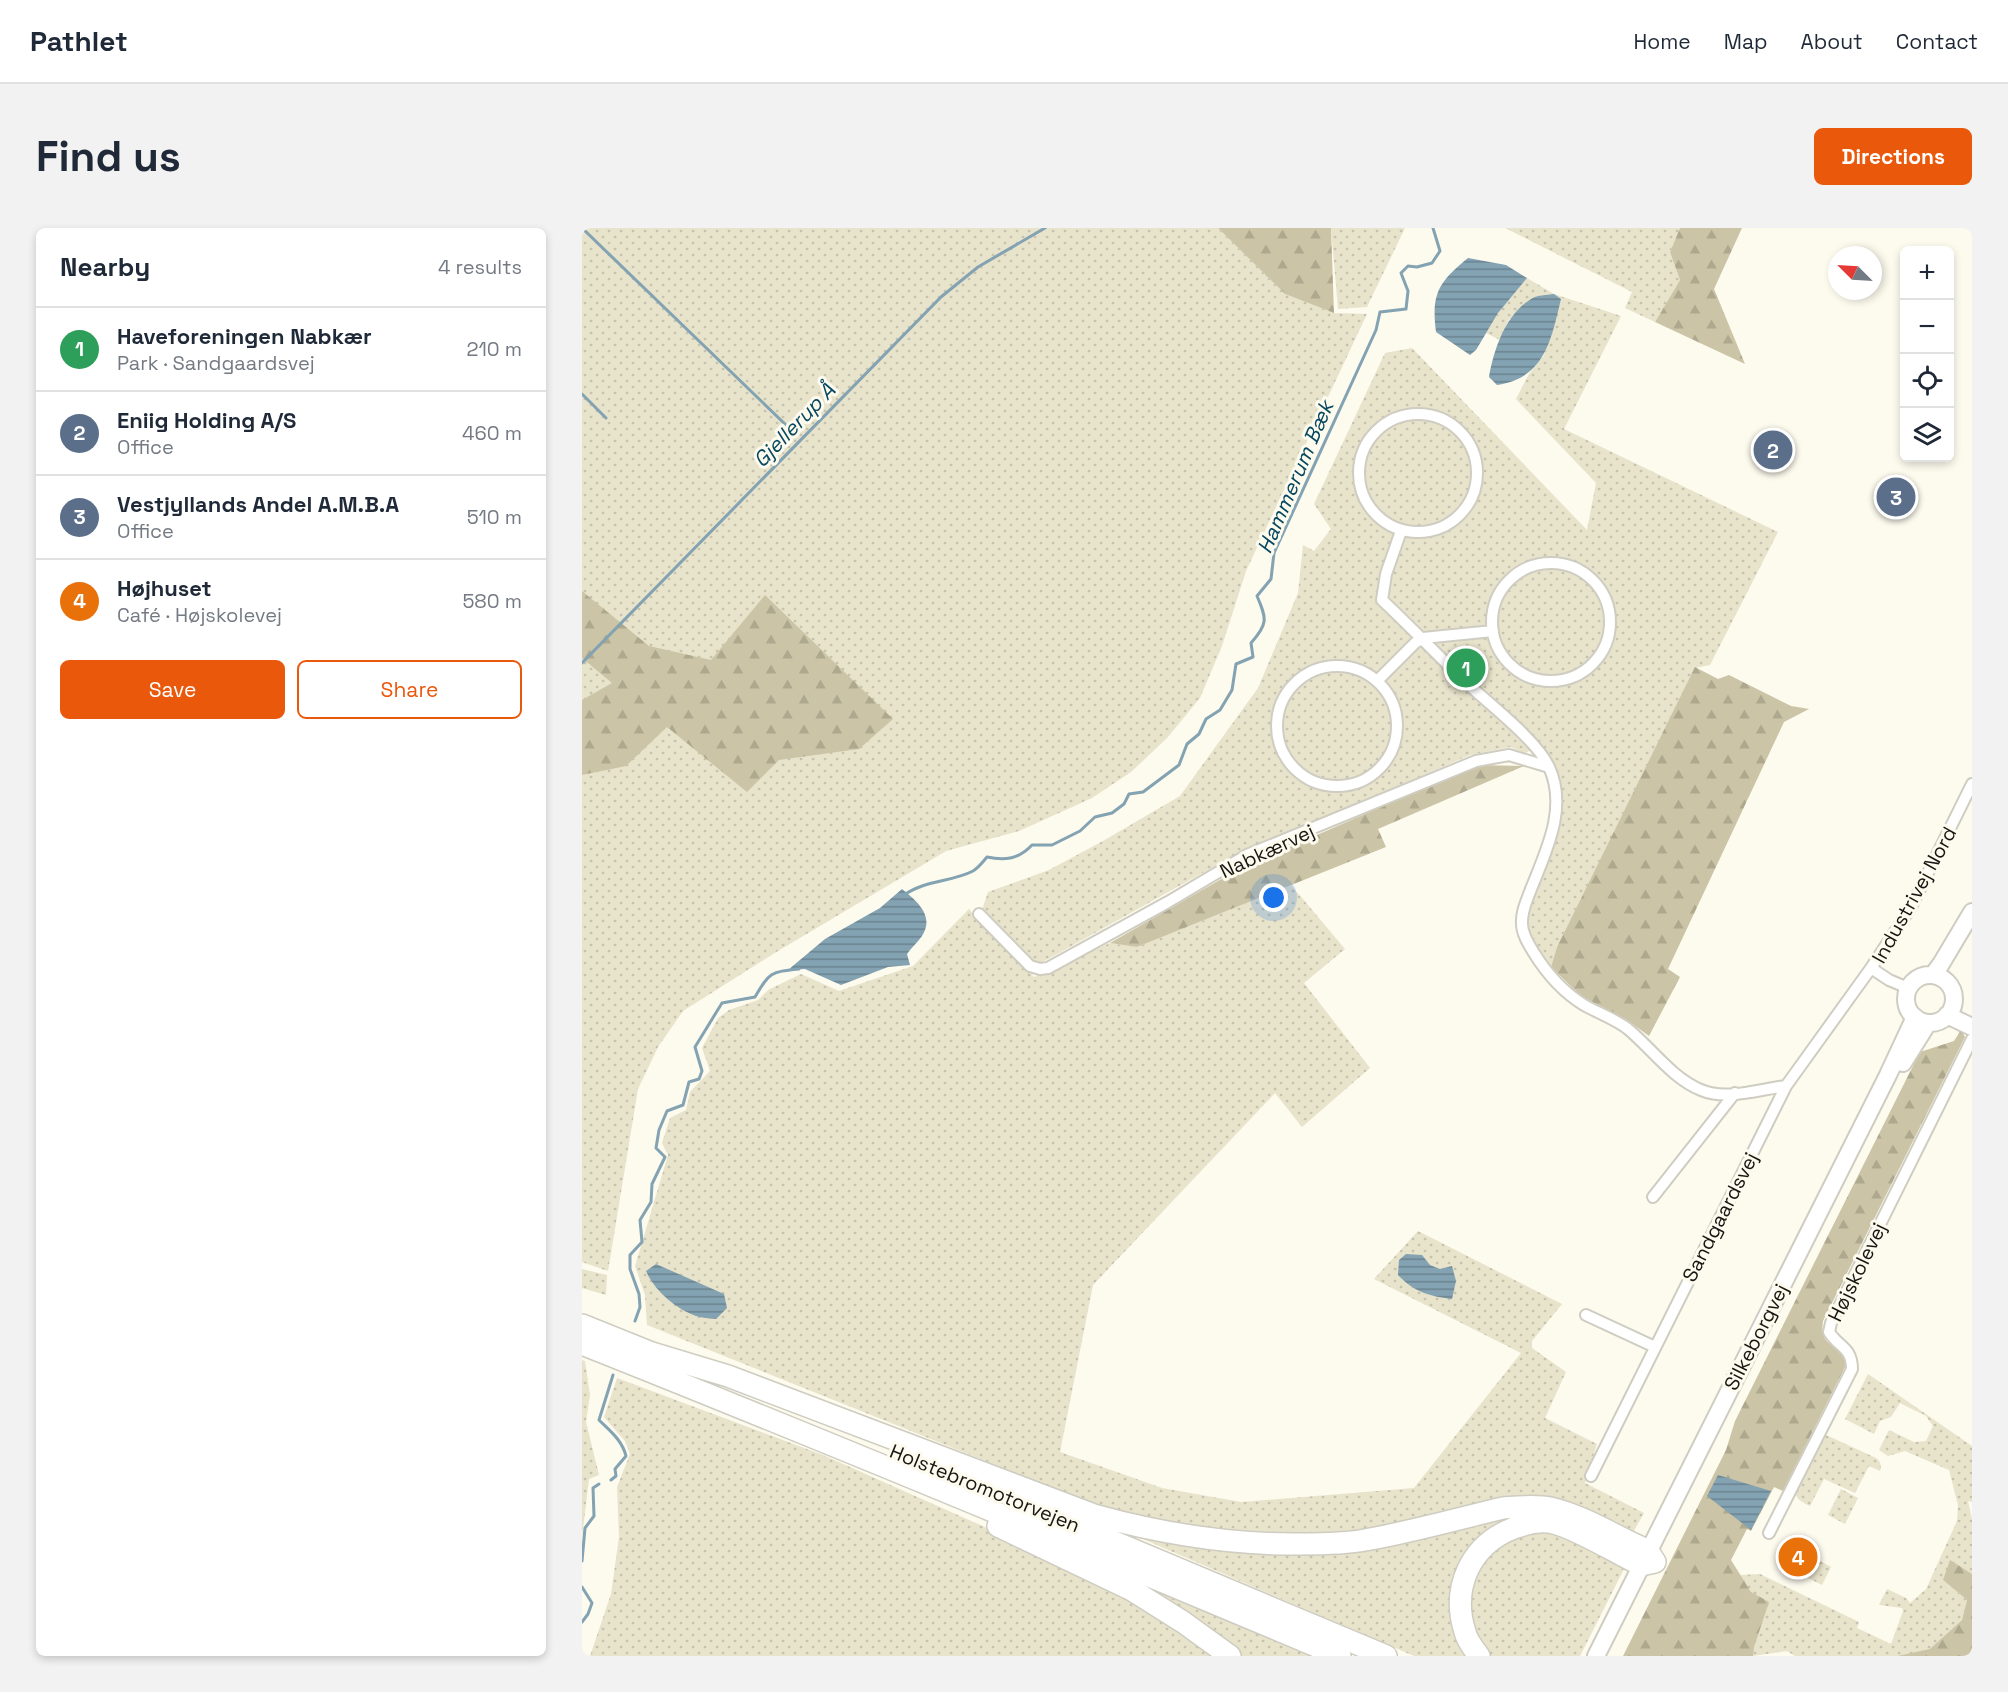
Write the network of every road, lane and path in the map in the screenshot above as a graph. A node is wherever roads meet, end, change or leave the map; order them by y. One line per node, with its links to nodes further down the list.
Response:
1 (1401, 531): 1 (street); 3 (street)
2 (1492, 631): 2 (street); 3 (street)
3 (1423, 638): 4 (street); 5 (street)
4 (1377, 681): 4 (street)
5 (1549, 767): 8 (street, Nabkærvej); 20 (street)
6 (1972, 784): 10 (street, Industrivej Nord)
7 (1972, 912): 11 (main road)
8 (979, 914)
9 (1972, 918): 12 (main road)
10 (1871, 968): 13 (street, Industrivej Nord); 19 (street, Sandgaardsvej)
11 (1933, 975): 12 (main road); 13 (main road)
12 (1948, 983): 14 (main road)
13 (1908, 988): 16 (main road)
14 (1950, 1011): 15 (main road); 16 (main road); 17 (main road)
15 (1972, 1016)
16 (1921, 1020): 30 (main road, Silkeborgvej)
17 (1972, 1027)
18 (1972, 1039): 29 (street, Højskolevej)
19 (1786, 1086): 20 (street); 25 (street, Sandgaardsvej)
20 (1735, 1093): 21 (street)
21 (1653, 1197)
22 (1586, 1315): 25 (street)
23 (582, 1325): 26 (highway, Holstebromotorvejen)
24 (582, 1344): 27 (highway, Holstebromotorvejen)
25 (1654, 1347): 28 (street, Sandgaardsvej)
26 (652, 1353): 30 (highway); 33 (highway, Holstebromotorvejen)
27 (800, 1431): 31 (highway); 32 (highway, Holstebromotorvejen)
28 (1591, 1476)
29 (1769, 1533)
30 (1648, 1559): 34 (highway); 35 (main road, Silkeborgvej); 36 (main road, Silkeborgvej)
31 (1230, 1656)
32 (1340, 1656)
33 (1386, 1656)
34 (1479, 1656)
35 (1596, 1656)
36 (1609, 1656)

